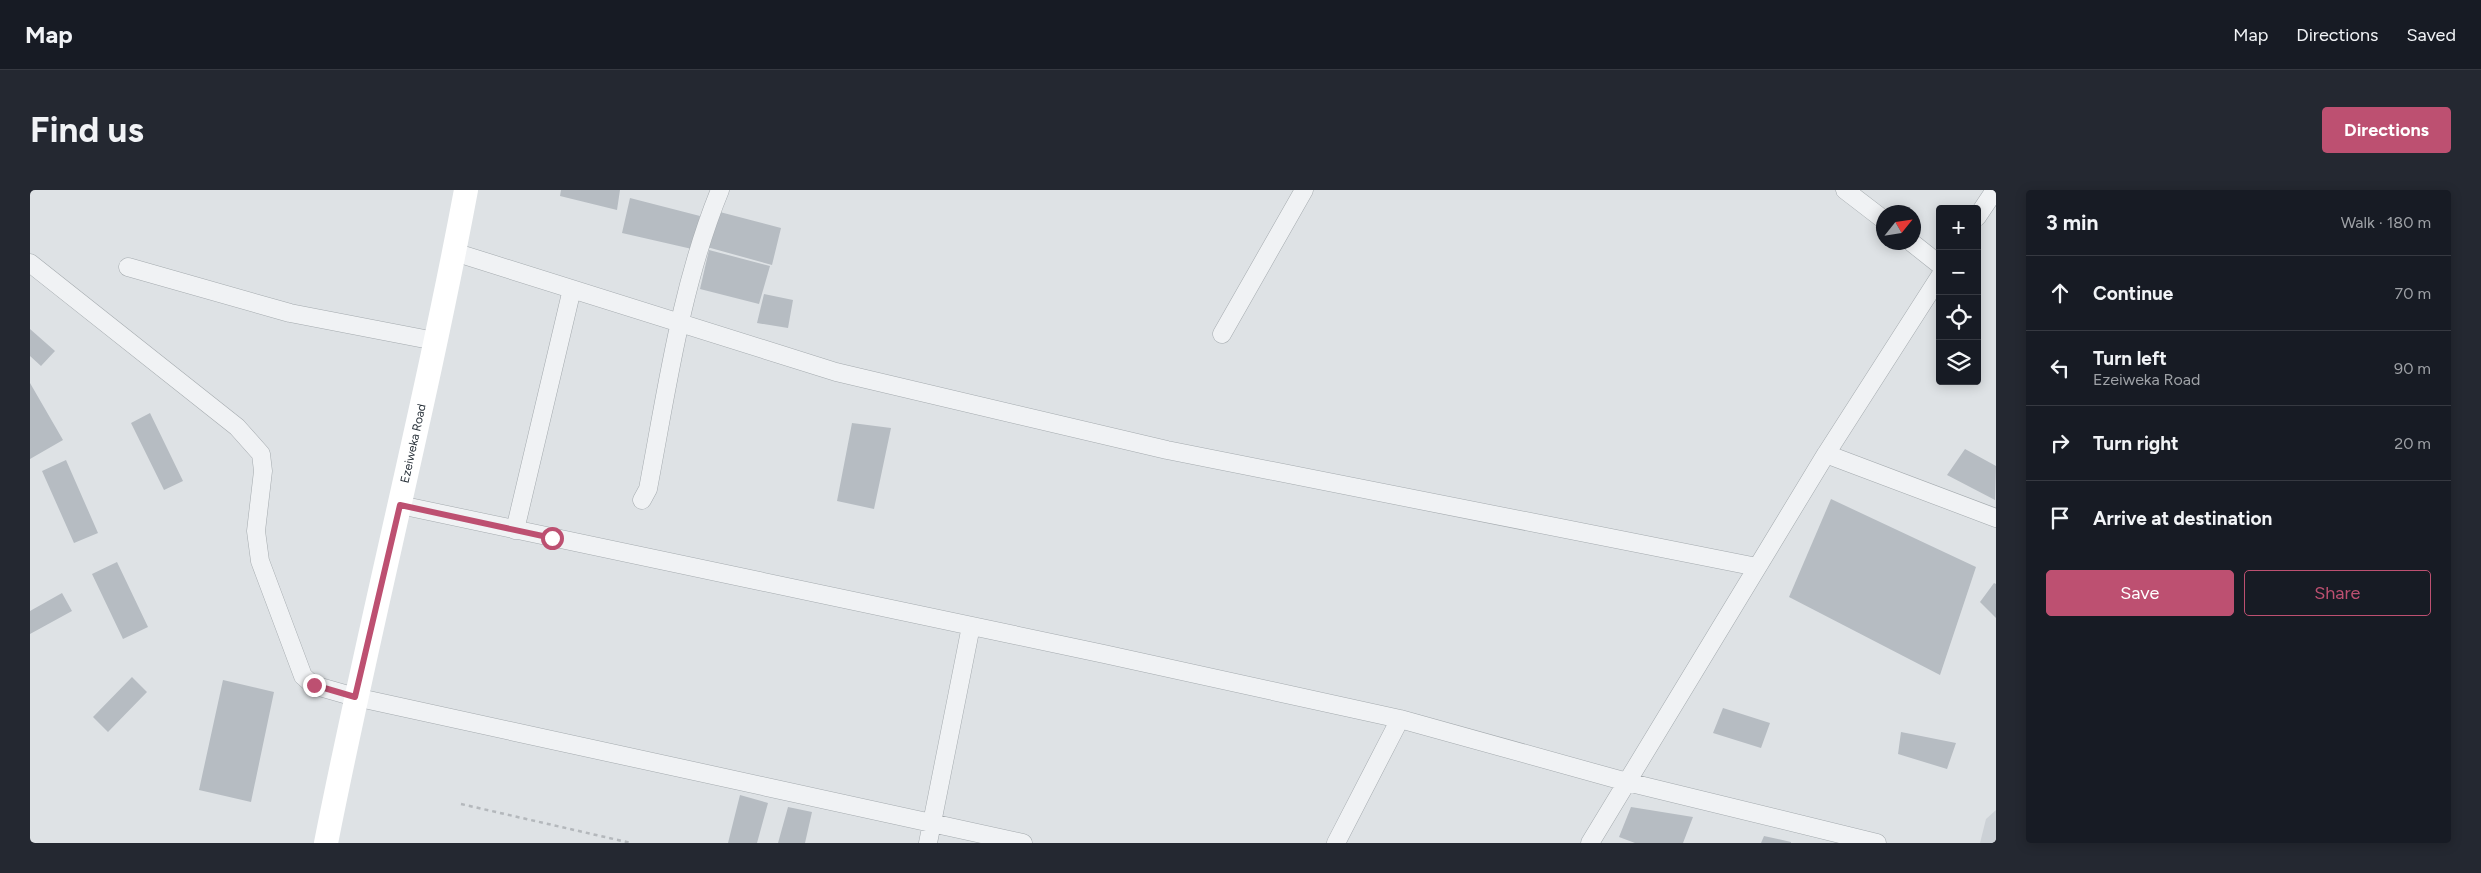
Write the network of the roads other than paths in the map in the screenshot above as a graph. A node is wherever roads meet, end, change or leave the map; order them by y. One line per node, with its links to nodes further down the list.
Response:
1 (466, 190): 9 (main road, Ezeiweka Road)
2 (720, 190): 15 (street)
3 (1304, 190): 16 (street)
4 (1845, 190): 7 (street)
5 (1995, 190): 6 (street)
6 (1981, 212)
7 (1876, 214)
8 (1921, 250): 10 (street)
9 (454, 252): 14 (street); 17 (main road, Ezeiweka Road)
10 (1936, 262)
11 (30, 263): 25 (street)
12 (128, 266): 17 (street)
13 (1936, 282): 18 (street)
14 (572, 289): 15 (street); 22 (street)
15 (680, 323): 19 (street); 23 (street)
16 (1222, 334)
17 (435, 341): 20 (main road, Ezeiweka Road)
18 (1826, 454): 21 (street); 23 (street)
19 (642, 500)
20 (400, 505): 22 (street); 25 (main road, Ezeiweka Road)
21 (1996, 518)
22 (515, 530): 24 (street)
23 (1757, 567): 27 (street)
24 (971, 626): 26 (street); 28 (street)
25 (355, 697): 28 (street); 29 (main road, Ezeiweka Road)
26 (1400, 719): 27 (street); 32 (street)
27 (1627, 782): 33 (street); 34 (street)
28 (933, 823): 30 (street); 31 (street)
29 (326, 843)
30 (928, 843)
31 (1023, 843)
32 (1336, 843)
33 (1590, 843)
34 (1878, 843)

